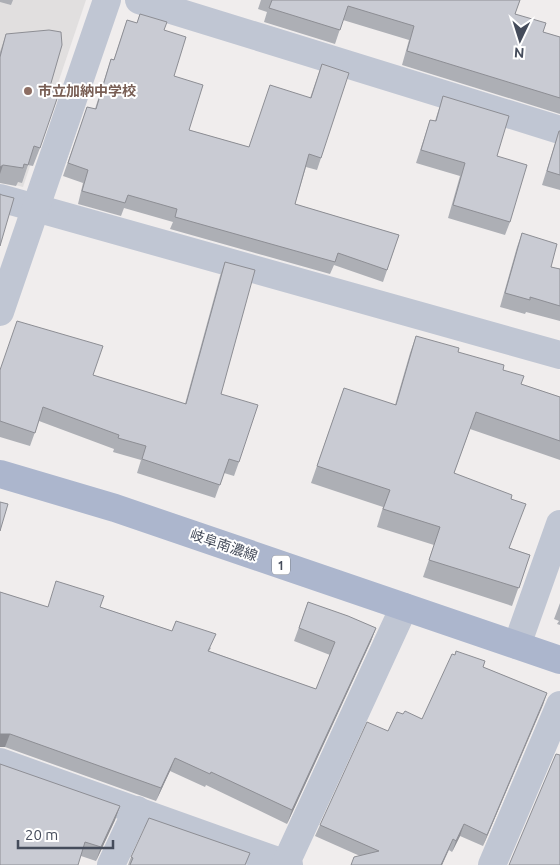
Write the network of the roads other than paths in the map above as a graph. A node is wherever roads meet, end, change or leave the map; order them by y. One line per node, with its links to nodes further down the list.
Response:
1 (107, 0): 5 (street)
2 (139, 0): 3 (street)
3 (560, 130)
4 (0, 198): 5 (street)
5 (35, 208): 6 (street); 7 (street)
6 (0, 312)
7 (560, 355)
8 (0, 474): 10 (main road, 岐阜南濃線 / 1)
9 (560, 524): 11 (street)
10 (404, 607): 11 (main road, 岐阜南濃線 / 1); 16 (street)
11 (517, 645): 12 (main road, 岐阜南濃線 / 1)
12 (560, 660)
13 (560, 705): 18 (street)
14 (0, 762): 15 (street)
15 (137, 810): 16 (street); 17 (street)
16 (287, 864)
17 (111, 865)
18 (492, 865)

